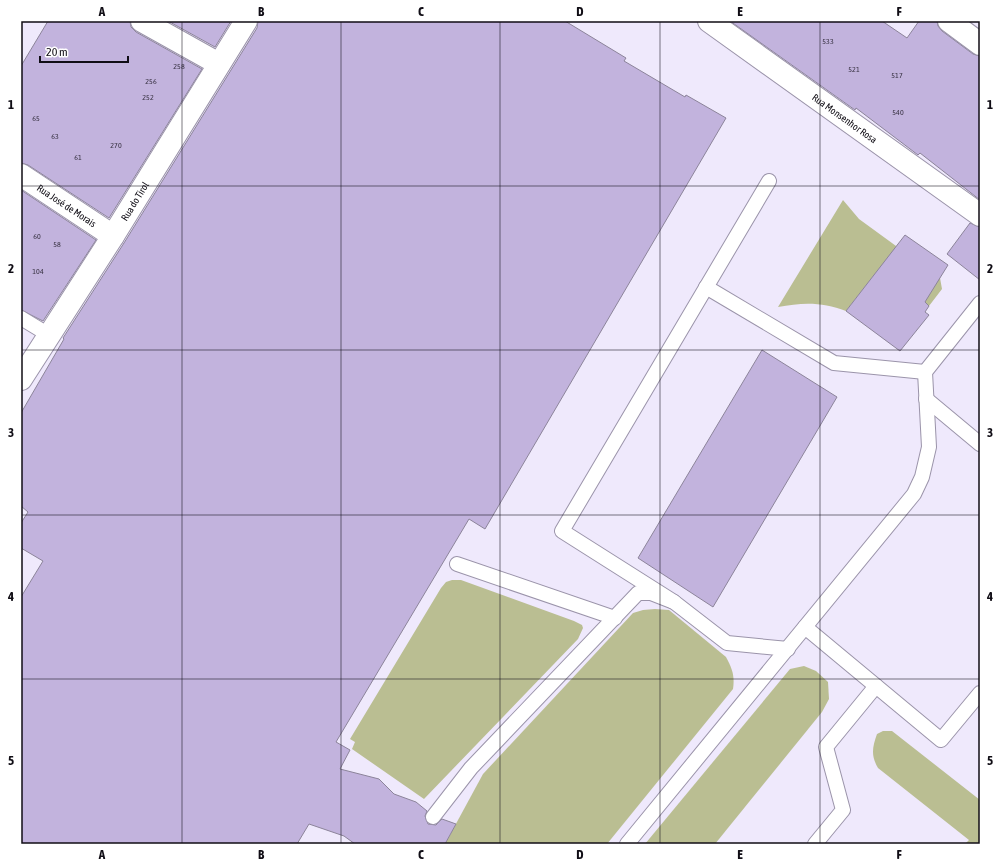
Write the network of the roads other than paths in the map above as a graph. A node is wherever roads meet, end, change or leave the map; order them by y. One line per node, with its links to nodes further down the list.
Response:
1 (142, 21): 6 (street)
2 (246, 21): 6 (street, Rua do Tirol)
3 (709, 21): 9 (street, Rua Monsenhor Rosa)
4 (949, 21): 5 (street)
5 (980, 44)
6 (219, 64): 10 (street, Rua do Tirol)
7 (21, 175): 10 (street, Rua José de Morais)
8 (769, 181): 11 (lane)
9 (980, 215)
10 (113, 236): 14 (street, Rua do Tirol)
11 (706, 287): 15 (lane); 20 (lane)
12 (980, 302): 15 (lane)
13 (21, 318): 14 (lane)
14 (49, 335): 16 (street, Rua do Tirol)
15 (925, 372): 17 (lane)
16 (21, 379)
17 (926, 399): 18 (lane); 22 (lane)
18 (980, 444)
19 (458, 564): 21 (lane)
20 (674, 602): 21 (lane); 23 (lane)
21 (615, 618): 26 (lane)
22 (805, 627): 23 (lane); 24 (lane)
23 (788, 648): 27 (lane)
24 (876, 686): 25 (lane); 28 (lane)
25 (980, 693)
26 (433, 817)
27 (627, 844)
28 (814, 844)

